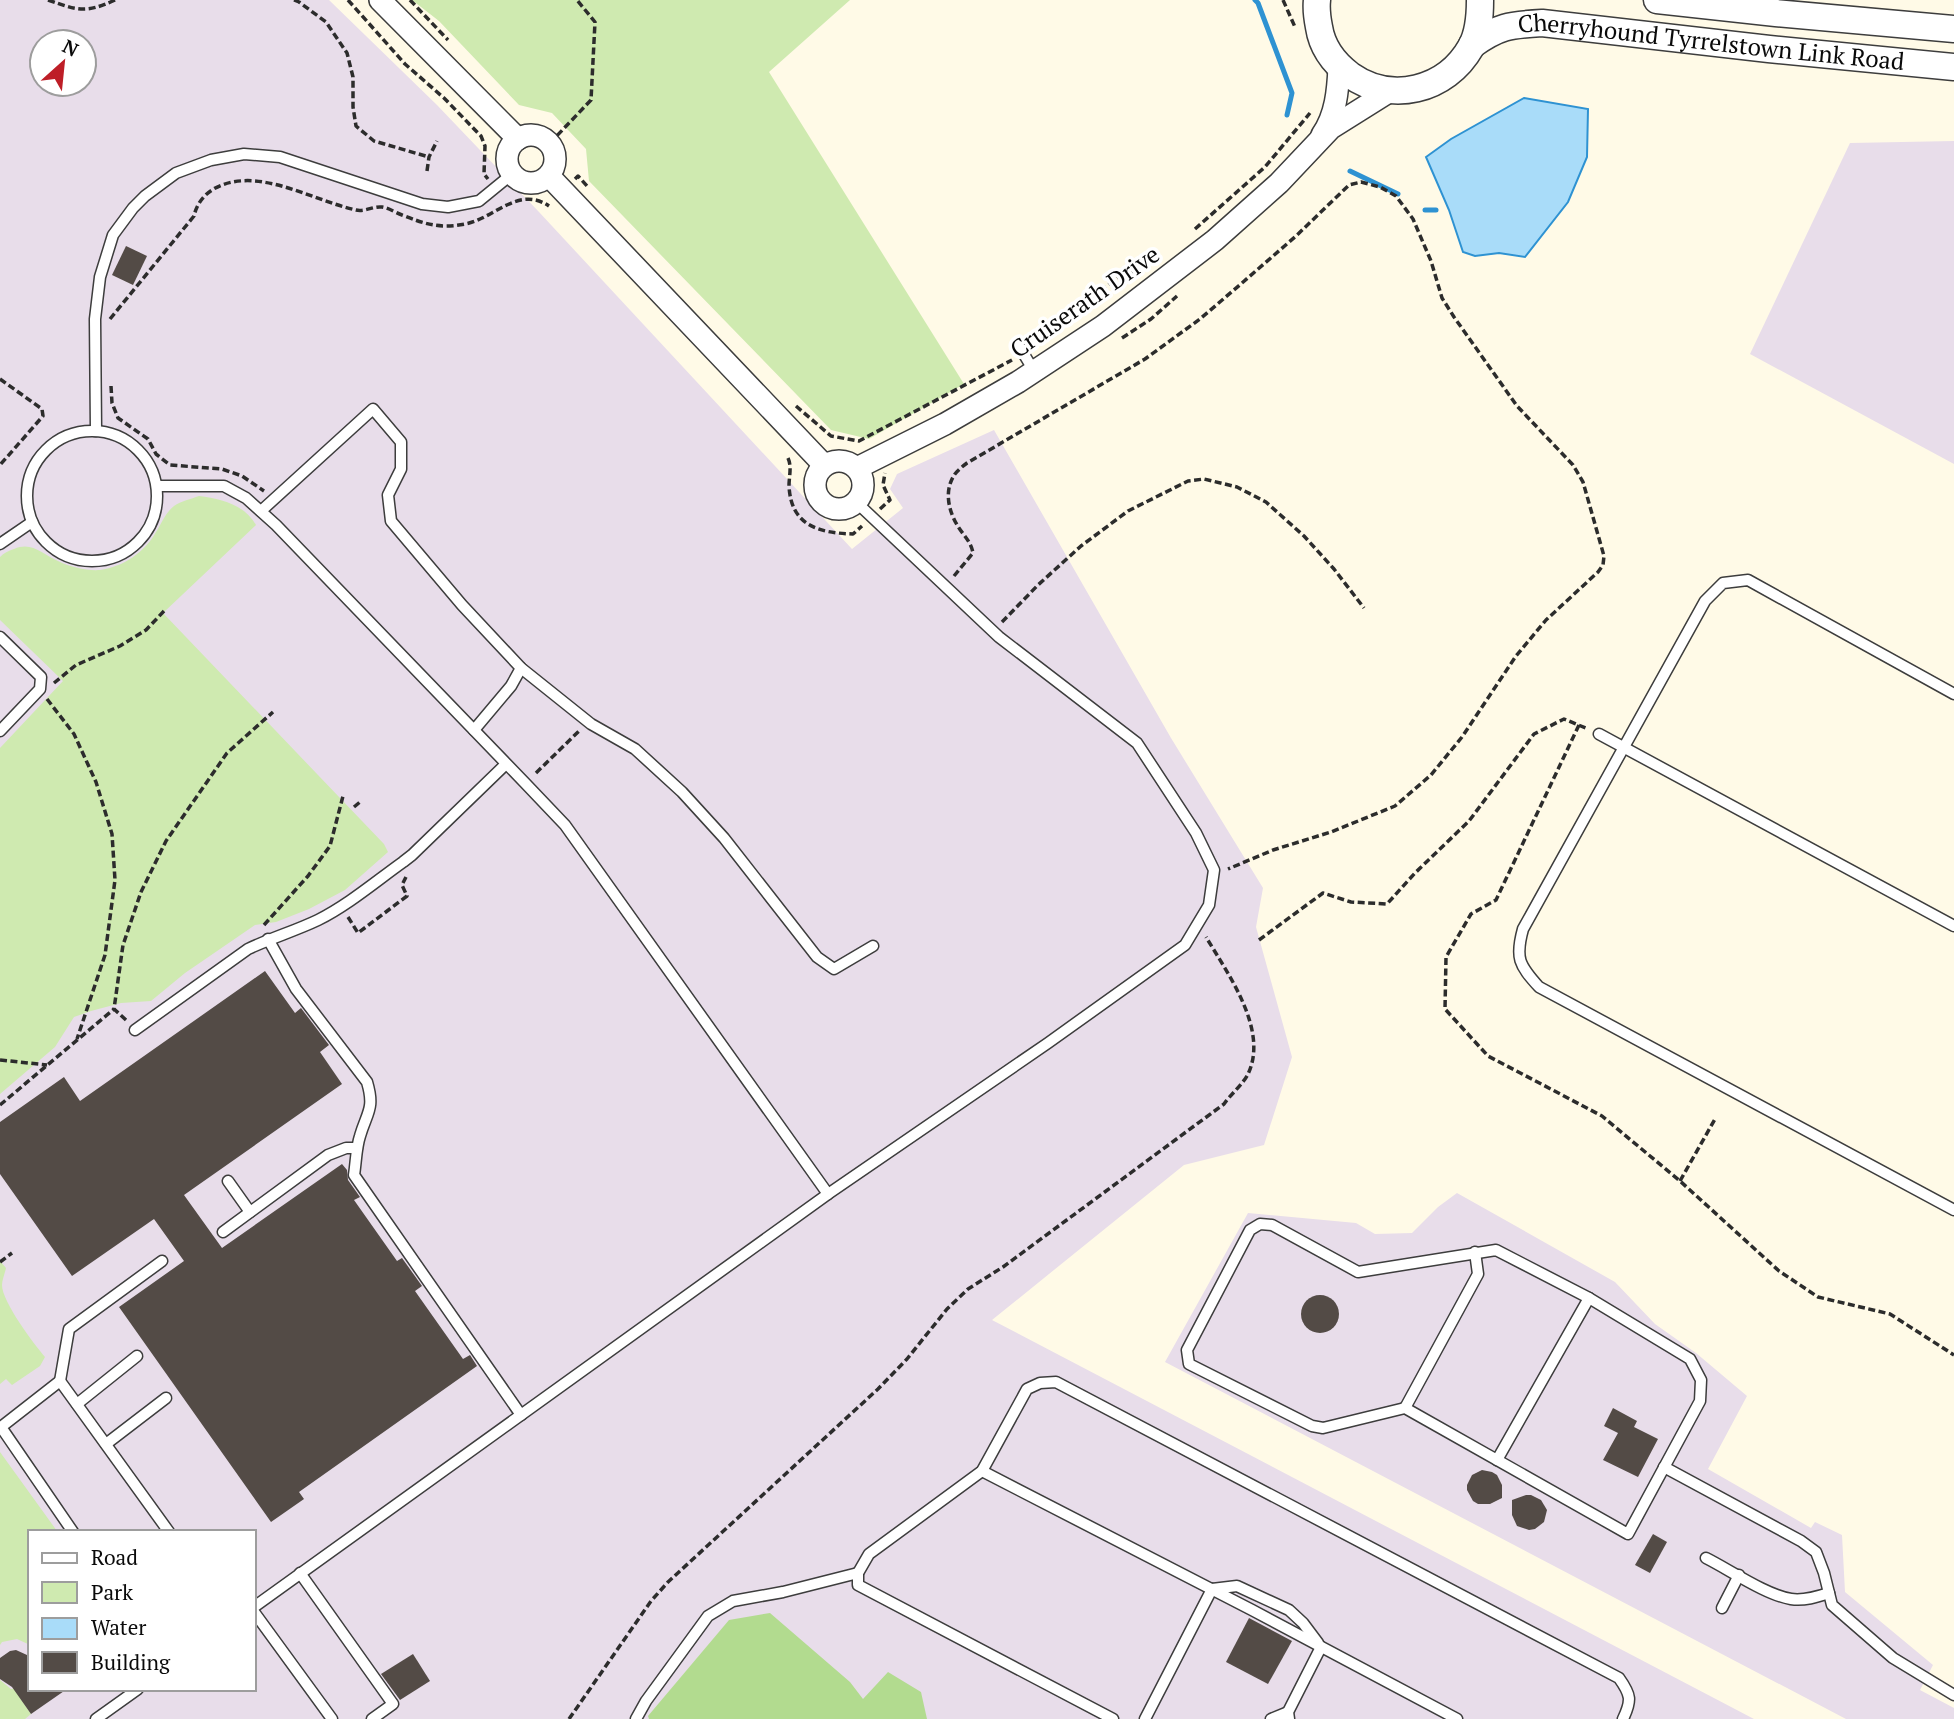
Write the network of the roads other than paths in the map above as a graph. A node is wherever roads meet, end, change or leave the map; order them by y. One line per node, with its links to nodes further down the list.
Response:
1 (380, 0): 12 (street)
2 (1300, 0): 7 (street)
3 (1317, 0): 7 (street)
4 (1480, 0): 8 (street)
5 (1657, 0): 6 (street, Cherryhound Tyrrelstown Link Road)
6 (1954, 29)
7 (1309, 36): 10 (street)
8 (1472, 45): 9 (street, Cherryhound Tyrrelstown Link Road); 11 (street)
9 (1954, 66)
10 (1339, 67): 11 (street); 13 (street, Cruiserath Drive)
11 (1390, 91): 13 (street, Cruiserath Drive)
12 (518, 139): 14 (street); 15 (street)
13 (1317, 142): 17 (street, Cruiserath Drive)
14 (512, 174): 15 (street); 18 (lane)
15 (549, 176): 19 (street)
16 (1019, 346): 17 (lane)
17 (1034, 371): 20 (street, Cruiserath Drive)
18 (96, 430): 21 (lane); 24 (lane)
19 (824, 465): 20 (street); 22 (street)
20 (857, 468): 22 (street)
21 (157, 486): 23 (lane); 24 (lane)
22 (856, 502): 40 (lane)
23 (261, 510): 27 (lane); 29 (lane)
24 (32, 522): 25 (lane)
25 (0, 544)
26 (0, 637): 30 (lane)
27 (521, 668): 29 (lane); 36 (lane)
28 (1954, 694): 32 (lane)
29 (474, 730): 33 (lane)
30 (0, 731)
31 (1599, 734): 32 (lane)
32 (1623, 747): 34 (lane); 41 (lane)
33 (506, 764): 35 (lane); 40 (lane)
34 (1954, 926)
35 (268, 939): 37 (lane); 38 (lane)
36 (873, 946)
37 (135, 1030)
38 (357, 1148): 42 (lane); 52 (lane)
39 (228, 1181): 42 (lane)
40 (828, 1194): 52 (lane)
41 (1954, 1210)
42 (250, 1212): 43 (lane)
43 (223, 1232)
44 (1475, 1252): 46 (lane); 51 (lane); 51 (lane)
45 (162, 1261): 48 (lane)
46 (1589, 1298): 54 (lane); 55 (lane)
47 (137, 1356): 50 (lane)
48 (60, 1381): 50 (lane); 57 (lane)
49 (166, 1398): 53 (lane)
50 (77, 1404): 53 (lane)
51 (1405, 1408): 54 (lane)
52 (521, 1415): 60 (lane)
53 (106, 1444): 58 (lane)
54 (1497, 1460): 55 (lane)
55 (1664, 1467): 64 (lane)
56 (982, 1471): 61 (lane); 63 (lane); 80 (lane)
57 (72, 1530)
58 (168, 1530)
59 (1706, 1558): 62 (lane)
60 (300, 1573): 65 (lane); 74 (lane)
61 (858, 1573): 75 (lane); 76 (lane)
62 (1739, 1575): 64 (lane); 66 (lane)
63 (1212, 1589): 68 (lane); 68 (lane); 77 (lane)
64 (1830, 1599): 70 (lane)
65 (256, 1607)
66 (1721, 1608)
67 (256, 1612): 73 (lane)
68 (1321, 1647): 71 (lane); 79 (lane)
69 (135, 1691): 72 (lane)
70 (1954, 1695)
71 (1289, 1716): 78 (lane)
72 (96, 1719)
73 (332, 1719)
74 (372, 1719)
75 (636, 1719)
76 (1113, 1719)
77 (1145, 1719)
78 (1271, 1719)
79 (1457, 1719)
80 (1623, 1719)

